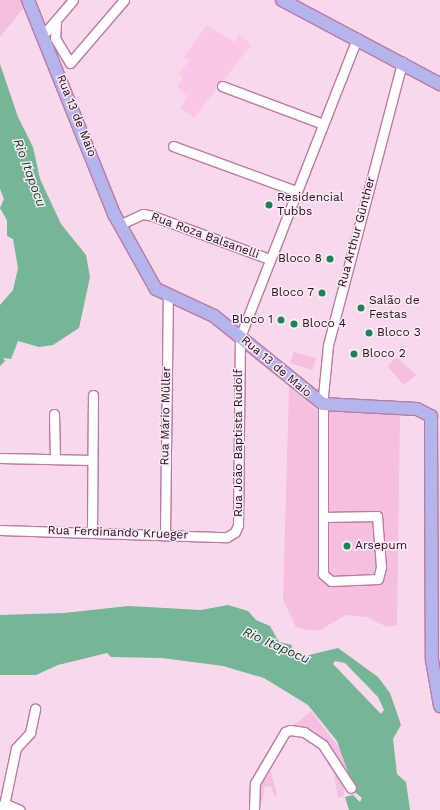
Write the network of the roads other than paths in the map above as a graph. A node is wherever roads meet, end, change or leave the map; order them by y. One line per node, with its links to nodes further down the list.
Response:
1 (28, 0): 6 (main road, Rua 13 de Maio)
2 (73, 0): 5 (street)
3 (124, 0): 5 (street)
4 (282, 0): 7 (main road)
5 (56, 20): 6 (street)
6 (43, 35): 14 (main road, Rua 13 de Maio)
7 (357, 38): 8 (main road); 11 (street, Rua João Baptista Rudolf)
8 (402, 62): 9 (main road); 19 (street, Rua Arthur Günther)
9 (440, 84)
10 (222, 86): 11 (street)
11 (323, 124): 13 (street, Rua João Baptista Rudolf)
12 (173, 146): 13 (street)
13 (296, 191): 15 (street, Rua João Baptista Rudolf)
14 (119, 224): 15 (street, Rua Roza Balsanelli); 16 (main road, Rua 13 de Maio)
15 (269, 259): 17 (street, Rua João Baptista Rudolf)
16 (168, 298): 17 (main road, Rua 13 de Maio); 29 (street, Rua Mário Müller)
17 (240, 336): 19 (main road, Rua 13 de Maio); 27 (street, Rua João Baptista Rudolf)
18 (93, 395): 23 (street)
19 (323, 404): 24 (main road, Rua 13 de Maio); 25 (street, Rua Arthur Günther)
20 (54, 414): 22 (street)
21 (0, 458): 22 (street)
22 (55, 459): 23 (street)
23 (92, 460): 28 (street)
24 (437, 506): 30 (main road, Rua 13 de Maio)
25 (323, 517): 25 (street, Rua Arthur Günther)
26 (0, 530): 28 (street, Rua Ferdinando Krueger)
27 (235, 532): 29 (street, Rua Ferdinando Krueger)
28 (92, 533): 29 (street, Rua Ferdinando Krueger)
29 (165, 534)
30 (438, 680): 31 (main road, Rua 13 de Maio)
31 (440, 706)
32 (35, 709): 34 (street)
33 (351, 788): 36 (street)
34 (3, 806): 35 (street)
35 (20, 810)
36 (254, 810)

